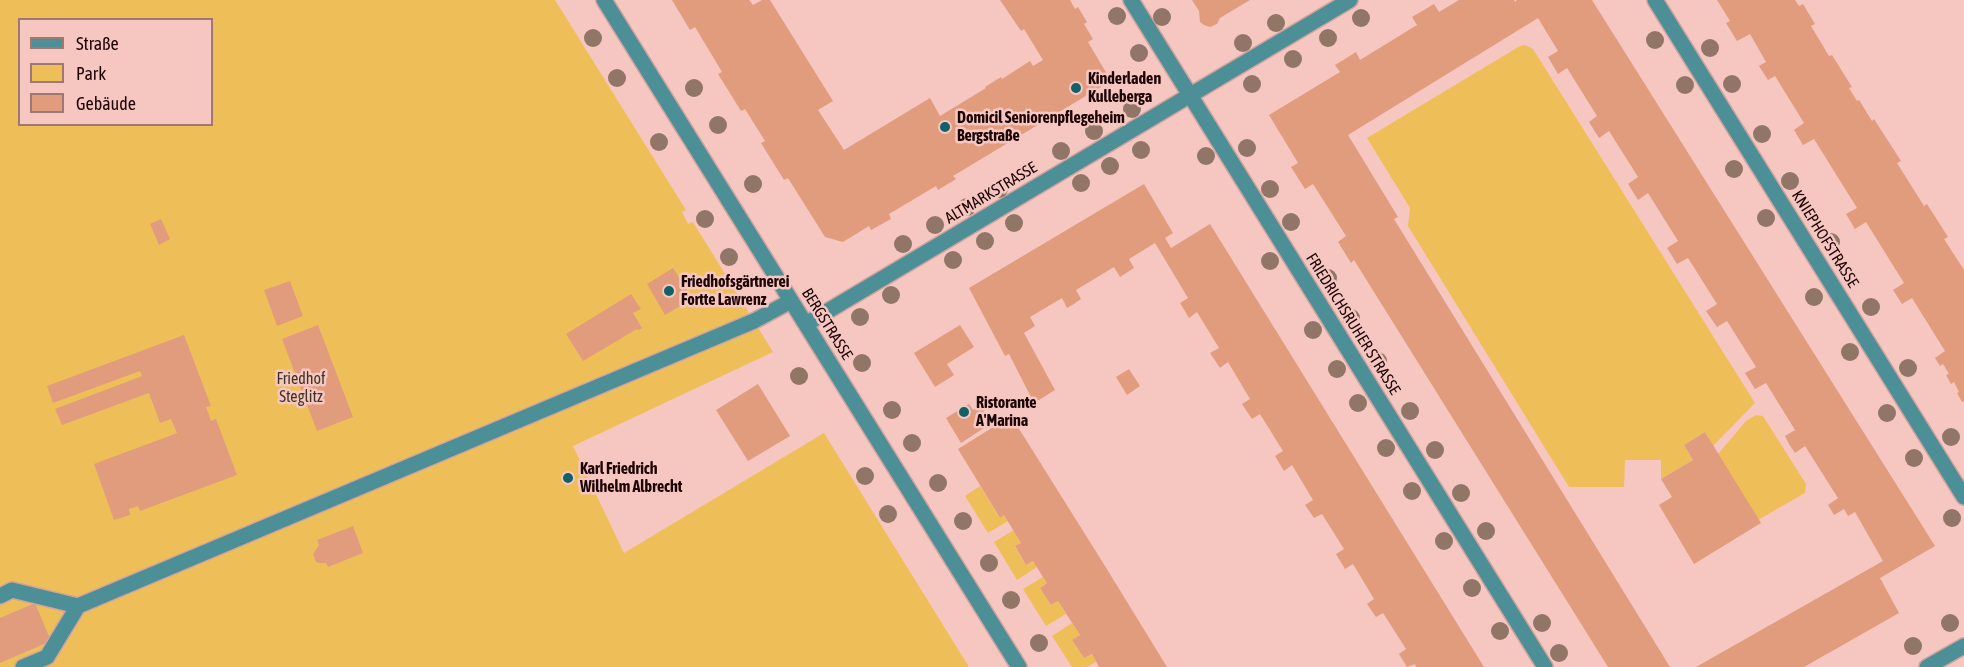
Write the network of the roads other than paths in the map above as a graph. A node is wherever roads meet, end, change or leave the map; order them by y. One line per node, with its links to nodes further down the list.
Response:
1 (604, 0): 6 (street, BERGSTRASSE)
2 (1131, 0): 5 (street, FRIEDRICHSRUHER STRASSE)
3 (1350, 0): 5 (street, ALTMARKSTRASSE)
4 (1655, 0): 8 (street, KNIEPHOFSTRASSE)
5 (1190, 96): 7 (street, ALTMARKSTRASSE); 14 (street, FRIEDRICHSRUHER STRASSE)
6 (791, 301): 7 (street, BERGSTRASSE); 10 (street)
7 (806, 324): 13 (street, BERGSTRASSE)
8 (1964, 497)
9 (0, 596): 10 (street)
10 (78, 606): 12 (street)
11 (1964, 646): 15 (street)
12 (23, 667)
13 (1019, 667)
14 (1545, 667)
15 (1927, 667)

